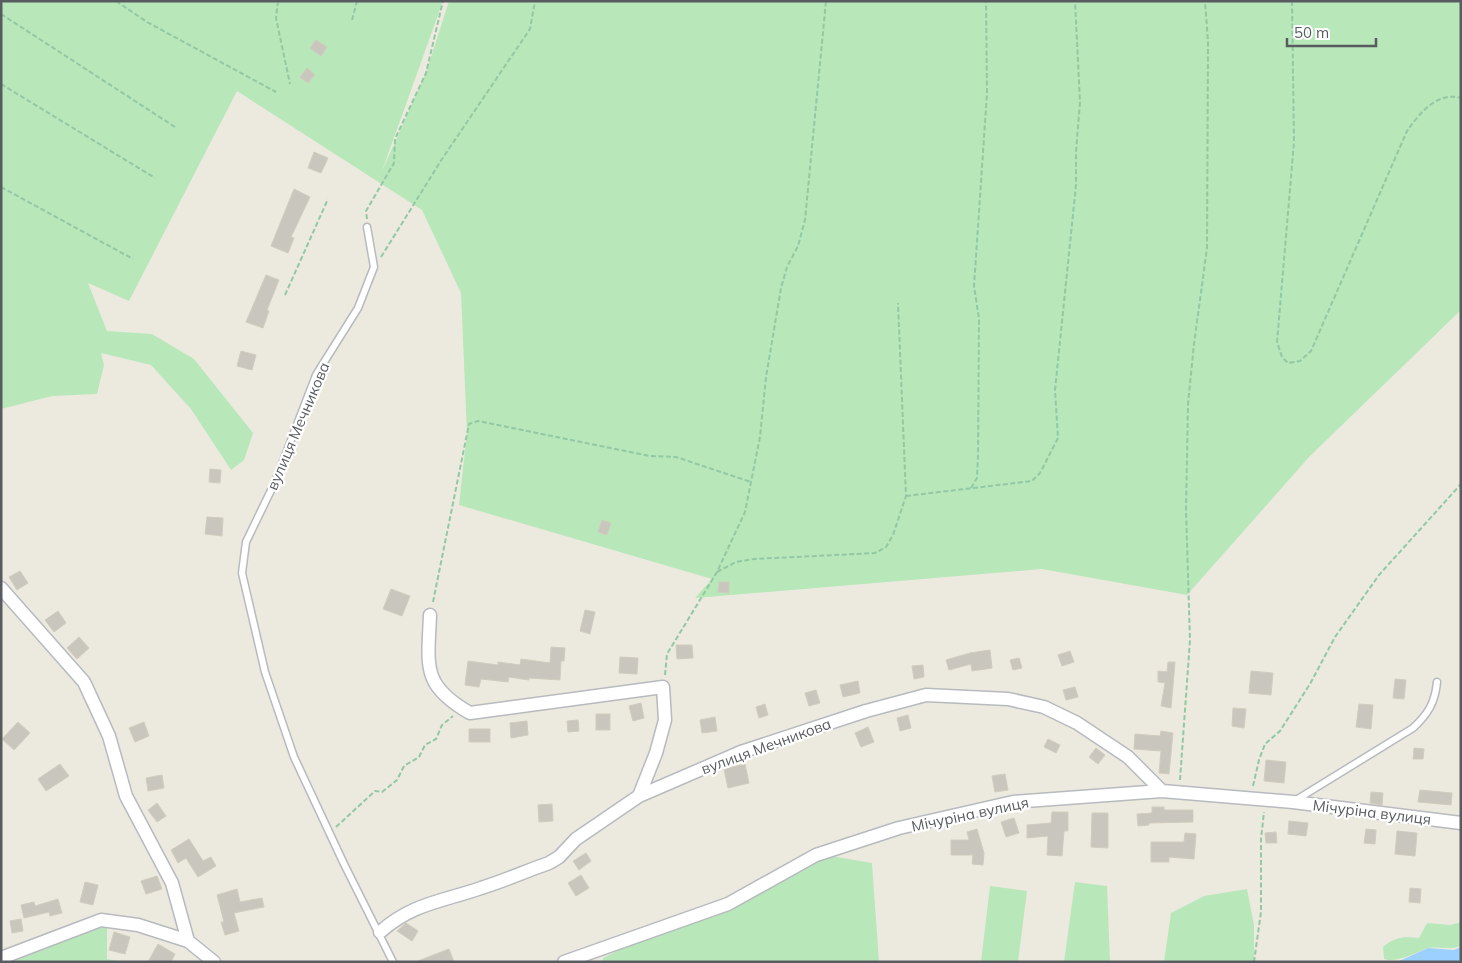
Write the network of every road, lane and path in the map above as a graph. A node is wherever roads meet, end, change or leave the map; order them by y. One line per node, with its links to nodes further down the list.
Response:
1 (116, 1): 15 (path)
2 (278, 1): 14 (path)
3 (357, 1): 12 (path)
4 (444, 1): 21 (path)
5 (535, 1): 23 (path)
6 (826, 1): 26 (path)
7 (986, 1): 28 (path)
8 (1075, 1): 28 (path)
9 (1205, 1): 37 (path)
10 (1292, 1): 16 (path)
11 (1, 14): 17 (path)
12 (352, 20)
13 (1, 84): 18 (path)
14 (290, 84)
15 (276, 92)
16 (1461, 98)
17 (175, 127)
18 (155, 178)
19 (1, 187): 22 (path)
20 (328, 199): 24 (path)
21 (367, 227): 23 (lane)
22 (133, 259)
23 (374, 267): 43 (lane, вулиця Мечникова)
24 (285, 295)
25 (898, 303): 29 (path)
26 (751, 482): 30 (path); 32 (path)
27 (1461, 484): 39 (path)
28 (971, 488): 29 (path)
29 (906, 496): 30 (path)
30 (718, 572): 34 (path)
31 (1, 588): 45 (street)
32 (430, 614): 35 (street)
33 (1437, 682): 41 (lane)
34 (664, 687): 35 (street); 38 (street)
35 (463, 708): 43 (path)
36 (1162, 791): 37 (street, Мічуріна вулиця); 38 (street, вулиця Мечникова); 49 (street, Мічуріна вулиця)
37 (1179, 792): 39 (street, Мічуріна вулиця)
38 (639, 796): 44 (street, вулиця Мечникова)
39 (1251, 798): 40 (street, Мічуріна вулиця)
40 (1265, 800): 41 (street, Мічуріна вулиця); 50 (path)
41 (1293, 802): 42 (street, Мічуріна вулиця)
42 (1461, 823)
43 (330, 833): 44 (lane)
44 (380, 932): 48 (lane)
45 (188, 941): 46 (street); 47 (street)
46 (1, 958)
47 (214, 962)
48 (393, 962)
49 (564, 962)
50 (1254, 962)

